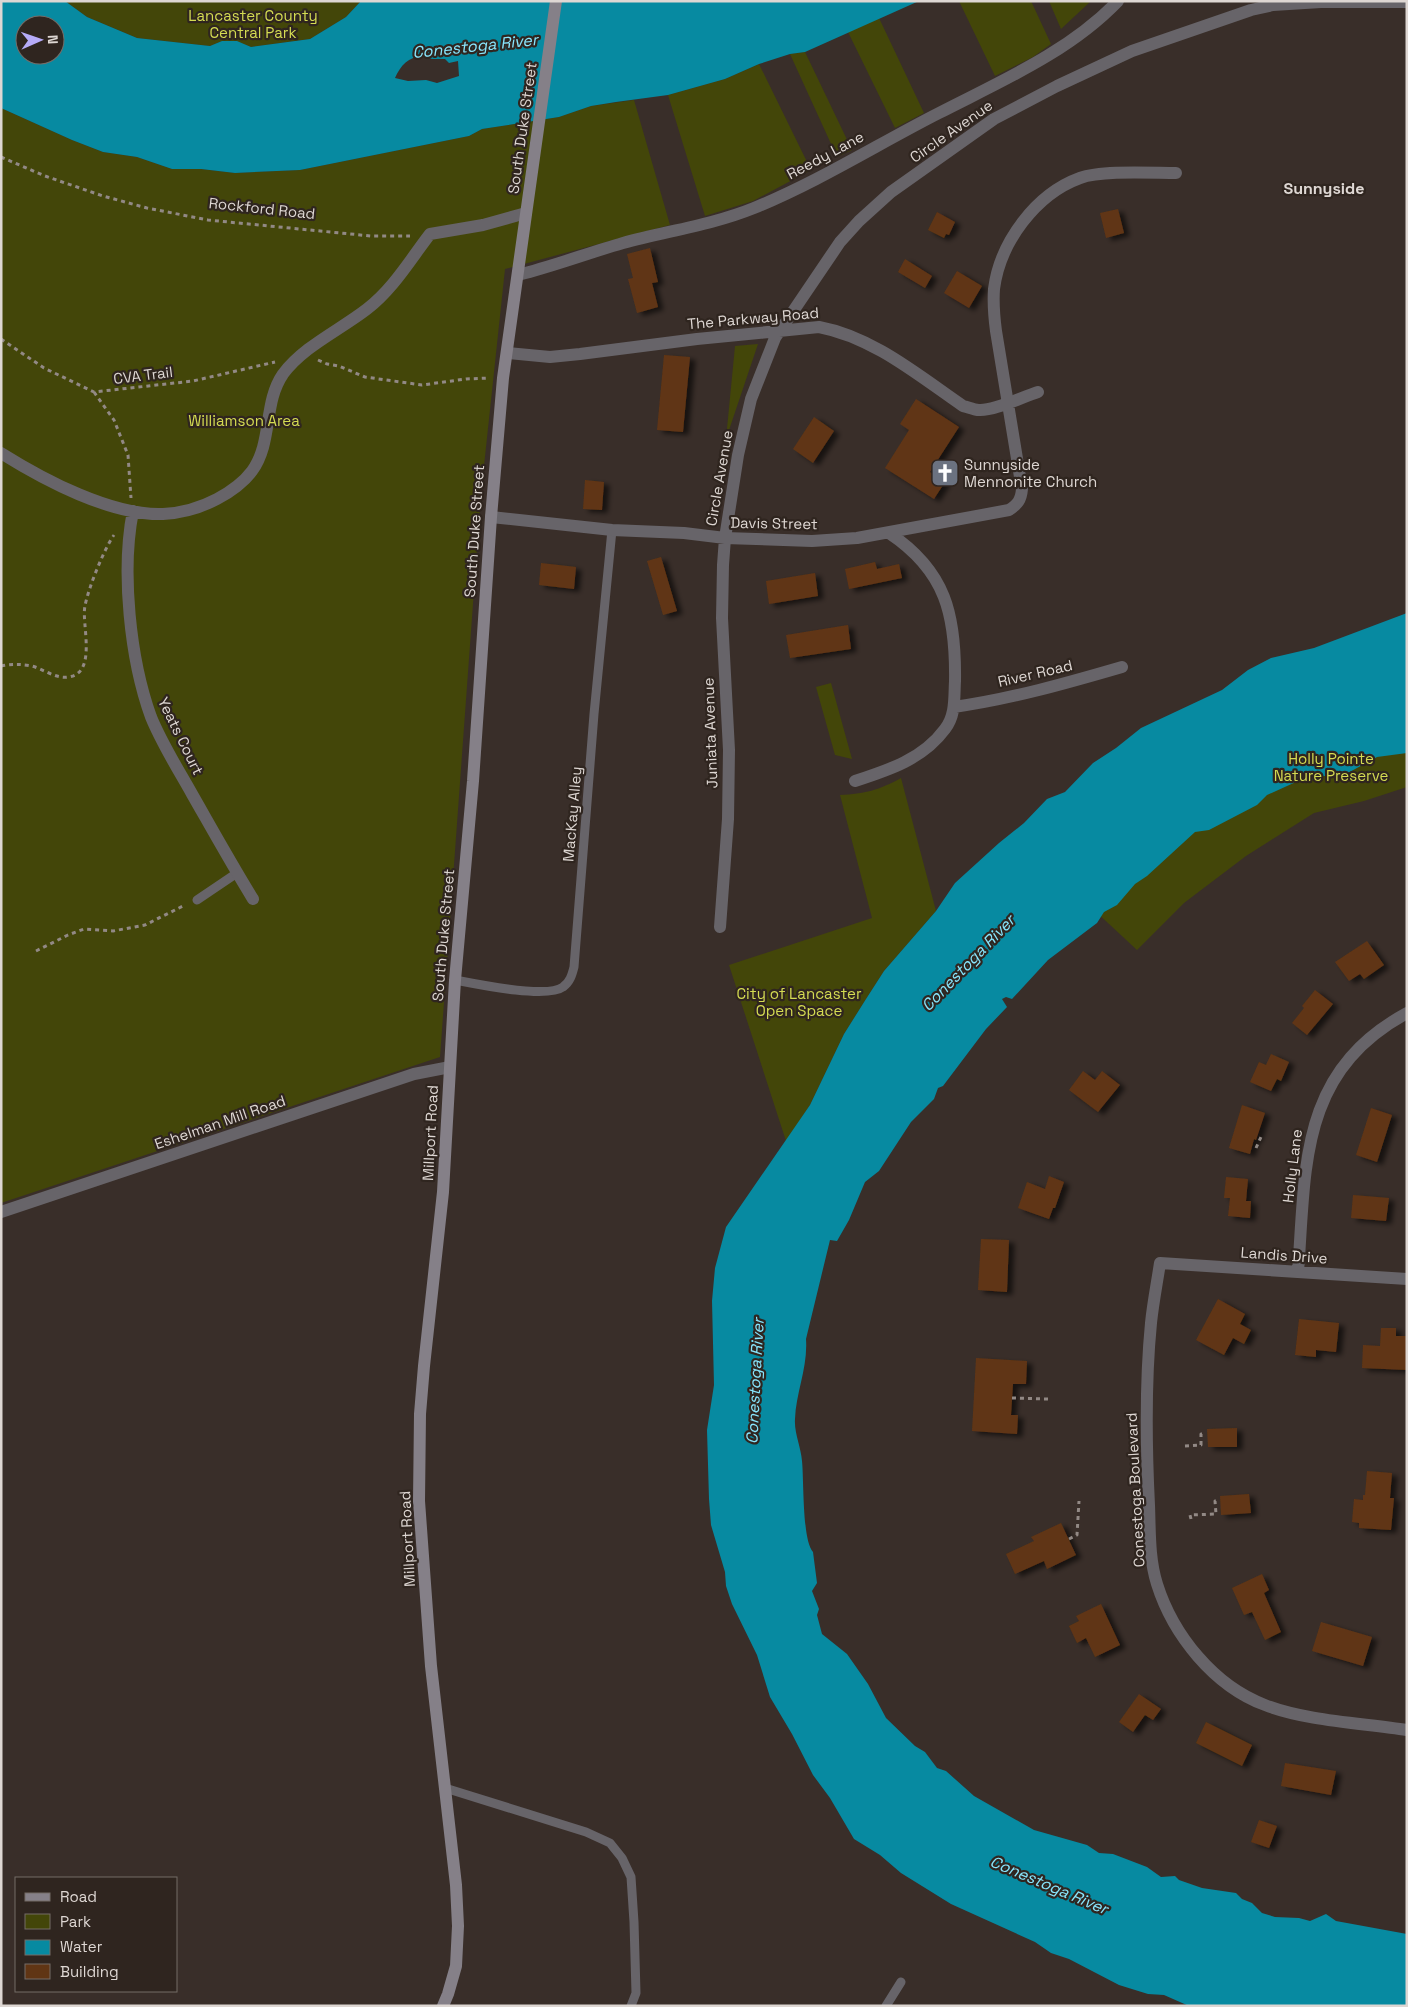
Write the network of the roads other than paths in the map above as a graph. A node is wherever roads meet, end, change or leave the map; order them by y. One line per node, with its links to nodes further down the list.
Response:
1 (556, 1): 5 (main road, South Duke Street)
2 (1118, 1): 6 (street, Reedy Lane)
3 (1407, 2): 7 (street, Circle Avenue)
4 (1176, 173): 10 (street)
5 (526, 212): 6 (main road, South Duke Street); 12 (street)
6 (518, 275): 8 (main road, South Duke Street)
7 (781, 330): 8 (street, The Parkway Road); 10 (street, The Parkway Road); 16 (street, Circle Avenue)
8 (507, 353): 13 (main road, South Duke Street)
9 (1038, 392): 10 (street, The Parkway Road)
10 (1007, 402): 15 (street, Davis Street)
11 (1, 453): 12 (street)
12 (133, 511): 20 (street, Yeats Court)
13 (491, 517): 14 (street, Davis Street); 24 (main road, South Duke Street)
14 (612, 530): 16 (street, Davis Street); 24 (lane, MacKay Alley)
15 (889, 533): 16 (street, Davis Street); 18 (street)
16 (725, 538): 23 (street, Juniata Avenue)
17 (1122, 667): 18 (street, River Road)
18 (954, 707): 19 (street)
19 (855, 782)
20 (237, 873): 21 (street, Yeats Court); 22 (lane)
21 (253, 899)
22 (197, 900)
23 (720, 927)
24 (456, 980): 26 (main road, South Duke Street)
25 (1407, 1013): 29 (street, Holly Lane)
26 (450, 1067): 27 (street, Eshelman Mill Road); 32 (main road, Millport Road)
27 (1, 1212)
28 (1160, 1263): 29 (street, Landis Drive); 31 (street, Conestoga Boulevard)
29 (1298, 1272): 30 (street, Landis Drive)
30 (1407, 1279)
31 (1407, 1730)
32 (445, 1788): 34 (main road, Millport Road); 35 (lane)
33 (901, 1982): 36 (lane)
34 (443, 2006)
35 (631, 2006)
36 (886, 2006)

